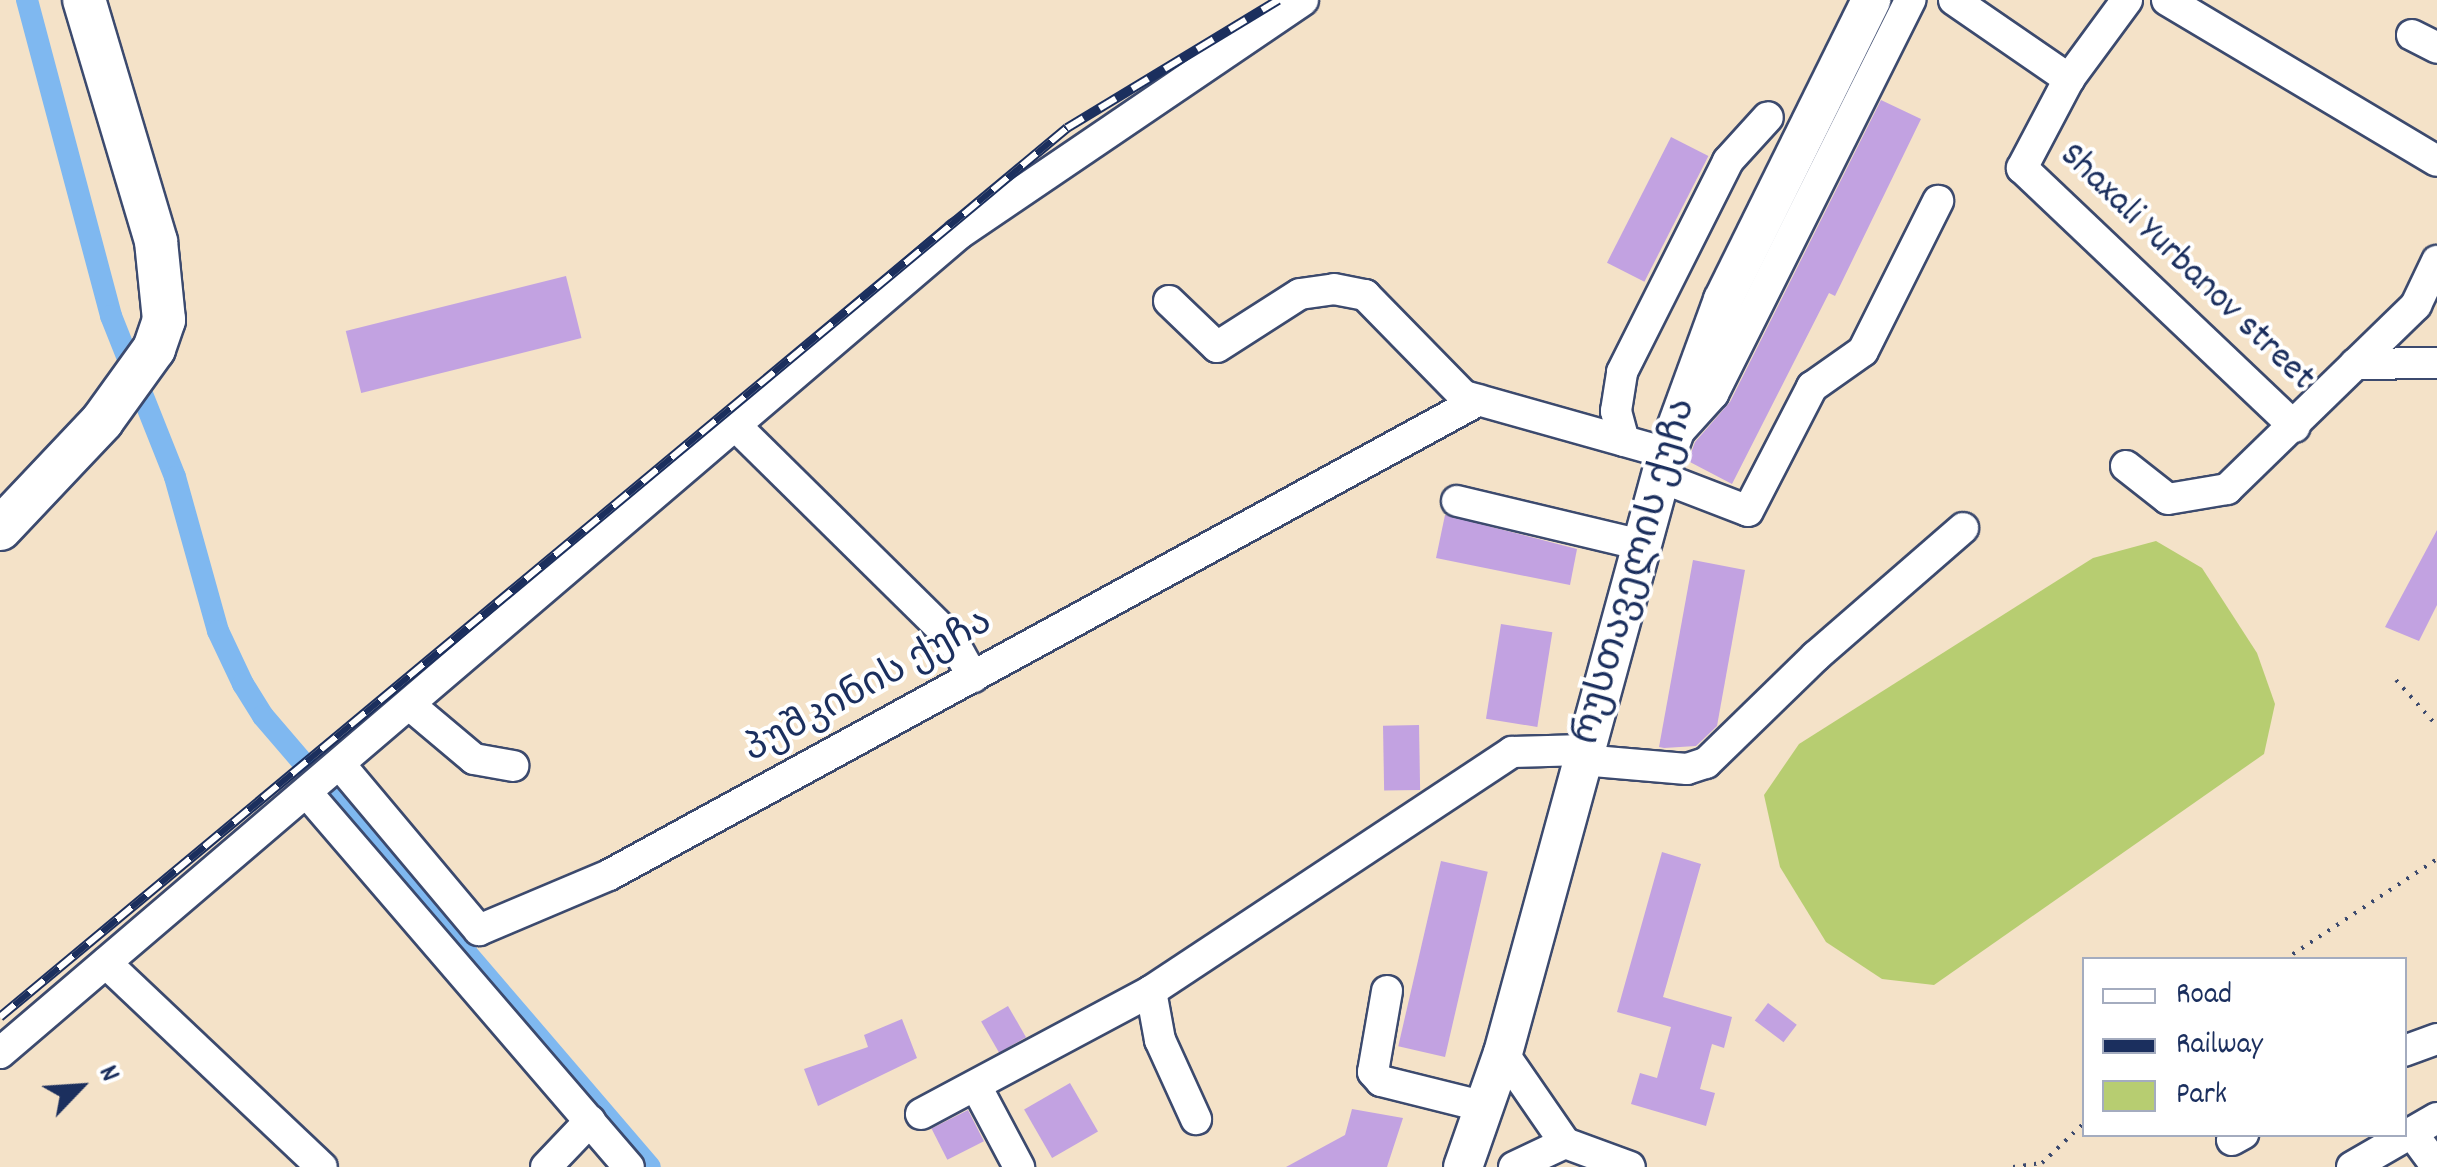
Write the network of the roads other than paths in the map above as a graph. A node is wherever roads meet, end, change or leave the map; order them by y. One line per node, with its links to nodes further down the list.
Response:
1 (84, 0): 23 (highway)
2 (1303, 0): 17 (street)
3 (1870, 0): 20 (main road, რუსთაველის ქუჩა)
4 (1910, 0): 20 (street)
5 (1954, 0): 8 (street)
6 (2127, 0): 8 (street)
7 (2168, 0): 10 (street)
8 (2069, 79): 18 (street, Shaxali Yurbanov street)
9 (1768, 117): 19 (street)
10 (2437, 162)
11 (1938, 201): 20 (street)
12 (2437, 261): 15 (street)
13 (1169, 300): 16 (street)
14 (2437, 363): 15 (street, Shaxali Yurbanov street)
15 (2355, 364): 18 (street)
16 (1479, 400): 19 (street); 26 (street, პუშკინის ქუჩა)
17 (737, 427): 26 (street); 27 (street)
18 (2295, 427): 21 (street)
19 (1624, 441): 20 (street)
20 (1666, 456): 25 (main road, რუსთაველის ქუჩა)
21 (2126, 466)
22 (1457, 501): 25 (street)
23 (0, 528)
24 (1963, 528): 28 (street)
25 (1642, 544): 28 (main road, რუსთაველის ქუჩა)
26 (972, 677): 30 (street, პუშკინის ქუჩა)
27 (411, 706): 29 (street); 30 (street)
28 (1583, 755): 33 (street); 37 (main road, რუსთაველის ქუჩა)
29 (513, 766)
30 (342, 767): 31 (street)
31 (308, 794): 32 (street); 43 (street)
32 (106, 963): 38 (street); 47 (street)
33 (1151, 991): 39 (street); 42 (street)
34 (1387, 991): 40 (street)
35 (2437, 1040): 36 (street)
36 (2407, 1050)
37 (1504, 1053): 40 (main road, რუსთაველის ქუჩა); 46 (street)
38 (0, 1054)
39 (976, 1086): 41 (street); 50 (street)
40 (1485, 1107): 51 (main road, რუსთაველის ქუჩა)
41 (922, 1114)
42 (1196, 1119)
43 (590, 1122): 48 (street); 49 (street)
44 (2424, 1126): 55 (street)
45 (2405, 1137): 54 (street)
46 (1565, 1142): 52 (street); 53 (street)
47 (322, 1167)
48 (546, 1167)
49 (628, 1167)
50 (1019, 1167)
51 (1463, 1167)
52 (1514, 1167)
53 (1630, 1167)
54 (2352, 1167)
55 (2437, 1167)

